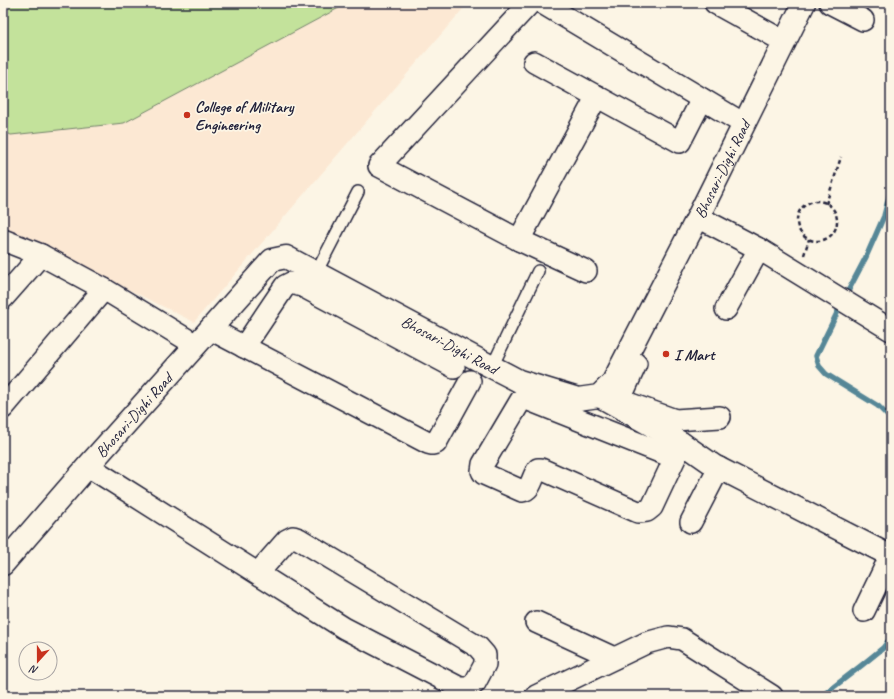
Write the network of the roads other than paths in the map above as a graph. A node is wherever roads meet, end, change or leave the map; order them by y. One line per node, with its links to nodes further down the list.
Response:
1 (530, 3): 15 (street)
2 (542, 3): 10 (street)
3 (715, 3): 7 (street)
4 (804, 3): 7 (street, Bhosari-Dighi Road)
5 (830, 3): 6 (street)
6 (863, 20)
7 (785, 42): 11 (street, Bhosari-Dighi Road)
8 (534, 62): 9 (street)
9 (597, 96): 10 (street); 15 (street)
10 (702, 99): 11 (street)
11 (744, 124): 13 (street, Bhosari-Dighi Road)
12 (358, 192): 20 (lane)
13 (698, 217): 16 (street); 27 (street, Bhosari-Dighi Road)
14 (3, 240): 17 (street)
15 (519, 240): 19 (street)
16 (759, 249): 23 (street); 24 (street)
17 (41, 255): 21 (street); 22 (street)
18 (538, 271): 29 (lane)
19 (586, 271)
20 (316, 273): 25 (street, Bhosari-Dighi Road); 29 (street, Bhosari-Dighi Road)
21 (104, 289): 25 (street); 32 (street)
22 (3, 298)
23 (726, 309)
24 (891, 330)
25 (203, 337): 26 (street); 35 (street, Bhosari-Dighi Road)
26 (244, 347): 28 (street); 30 (street)
27 (627, 356): 31 (street, Bhosari-Dighi Road); 33 (street)
28 (454, 367)
29 (492, 367): 31 (street, Bhosari-Dighi Road)
30 (470, 382)
31 (599, 396): 34 (street)
32 (3, 408)
33 (720, 417)
34 (679, 450): 34 (street); 36 (street)
35 (88, 466): 38 (street, Bhosari-Dighi Road); 39 (street)
36 (719, 468): 37 (street); 40 (street)
37 (692, 522)
38 (3, 564)
39 (258, 573): 39 (street)
40 (864, 611)
41 (536, 622): 42 (street)
42 (614, 658): 43 (street); 44 (street)
43 (536, 696)
44 (772, 696)

